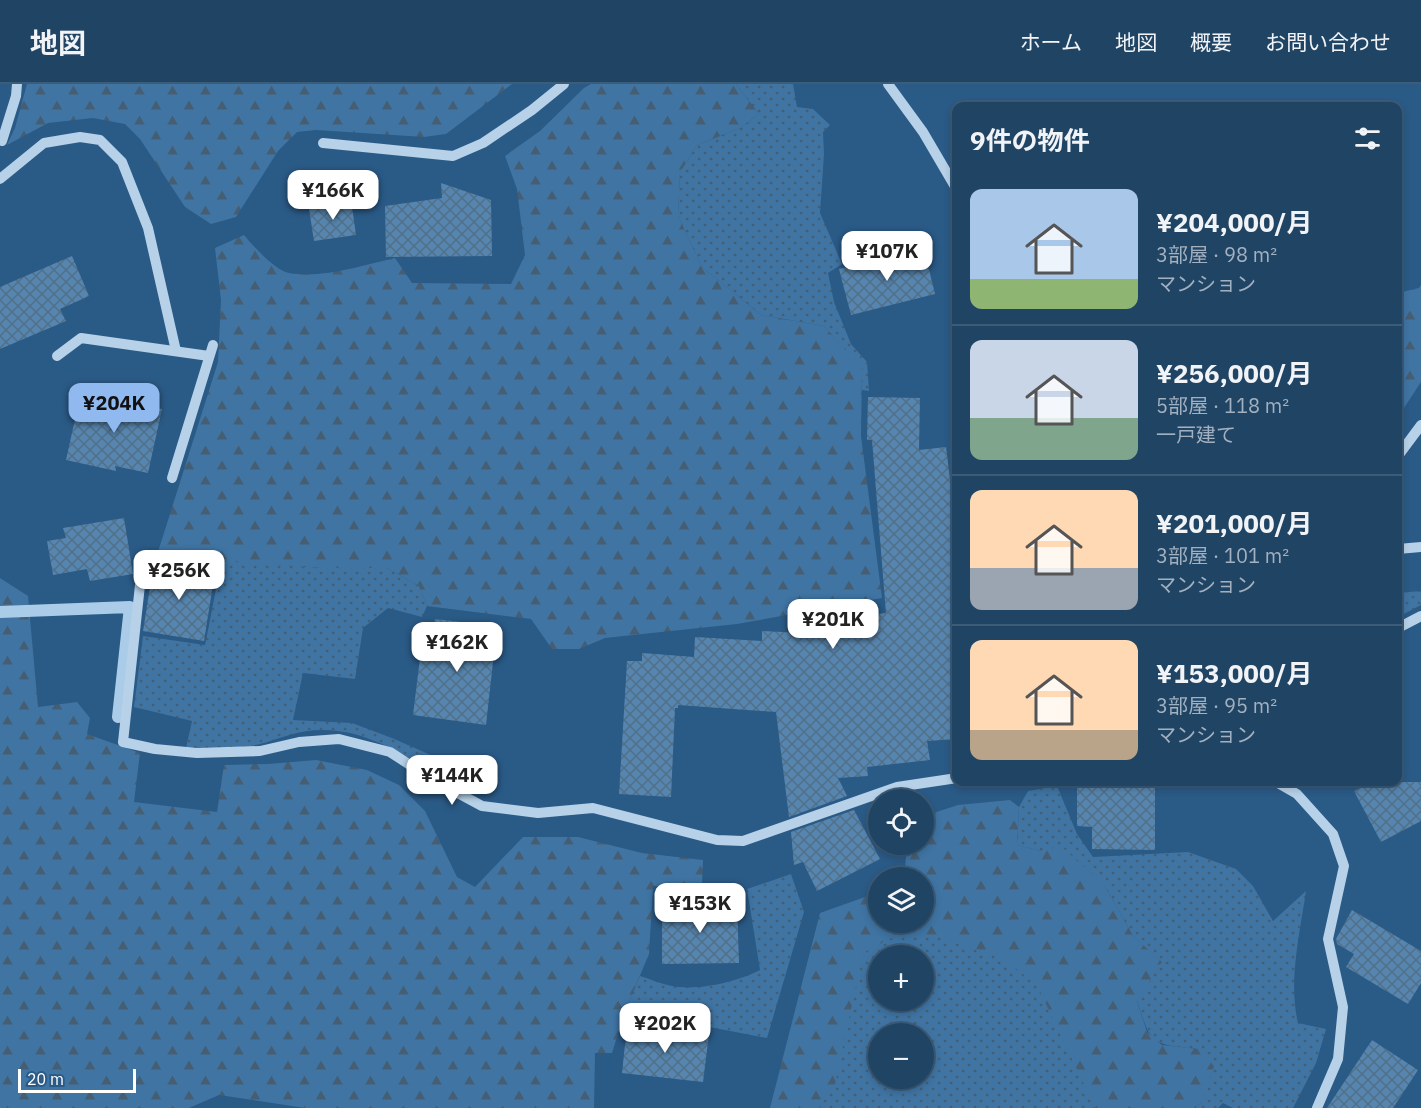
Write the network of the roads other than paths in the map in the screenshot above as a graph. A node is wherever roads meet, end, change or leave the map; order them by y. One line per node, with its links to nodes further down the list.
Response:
1 (17, 84): 4 (street)
2 (564, 84): 5 (street)
3 (888, 84): 7 (street)
4 (2, 141)
5 (323, 143)
6 (0, 179): 9 (street)
7 (952, 181)
8 (213, 345): 11 (street)
9 (176, 351): 10 (street); 11 (street)
10 (57, 356)
11 (209, 356): 14 (street)
12 (1421, 425): 13 (street)
13 (1402, 451)
14 (172, 478)
15 (1421, 547): 16 (street)
16 (1402, 549)
17 (140, 585): 20 (street)
18 (1421, 616): 19 (street)
19 (1402, 626)
20 (952, 779)
21 (1282, 786): 22 (street)
22 (1317, 1108)

